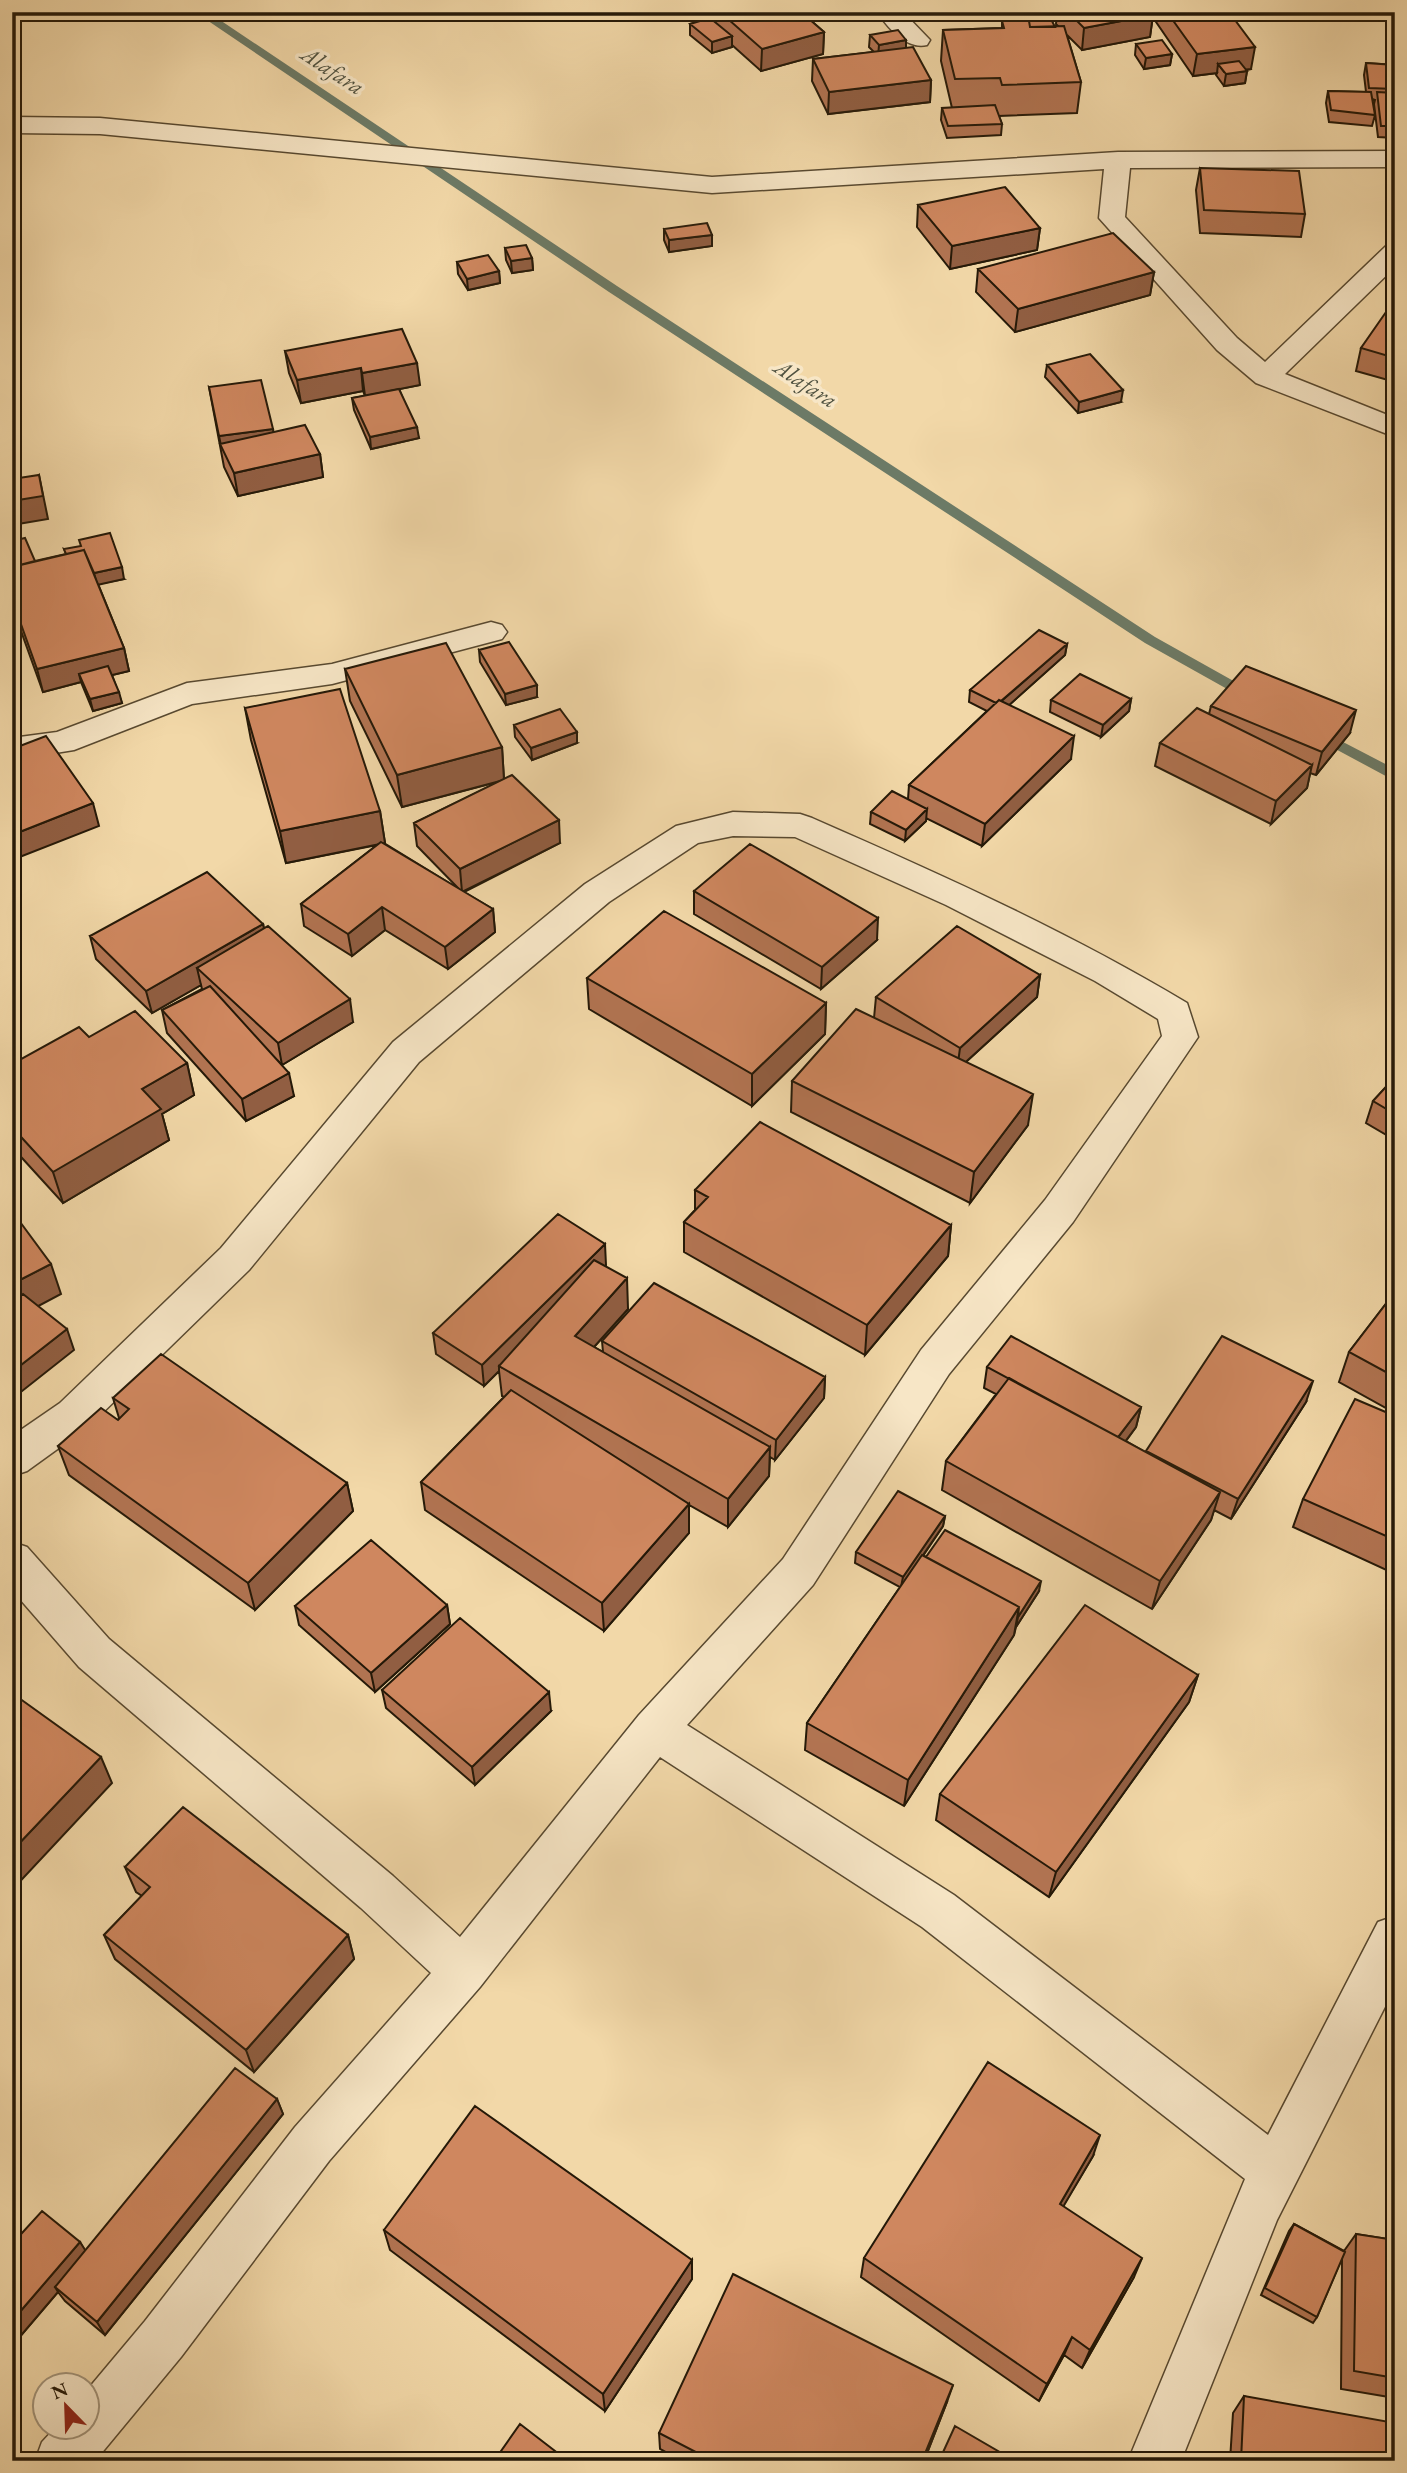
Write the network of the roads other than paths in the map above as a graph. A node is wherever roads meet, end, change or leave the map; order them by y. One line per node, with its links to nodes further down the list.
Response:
1 (889, 12): 2 (street)
2 (918, 40)
3 (12, 125): 5 (street)
4 (1395, 159): 5 (street)
5 (1118, 160): 7 (street)
6 (1395, 252): 7 (street)
7 (1266, 377): 8 (street)
8 (1395, 428)
9 (491, 632): 10 (street)
10 (12, 749)
11 (12, 1459): 13 (street)
12 (12, 1560): 15 (street)
13 (655, 1729): 15 (street); 16 (street)
14 (1395, 1938): 16 (street)
15 (463, 1971): 17 (street)
16 (1275, 2171): 18 (street)
17 (61, 2461)
18 (1154, 2461)

